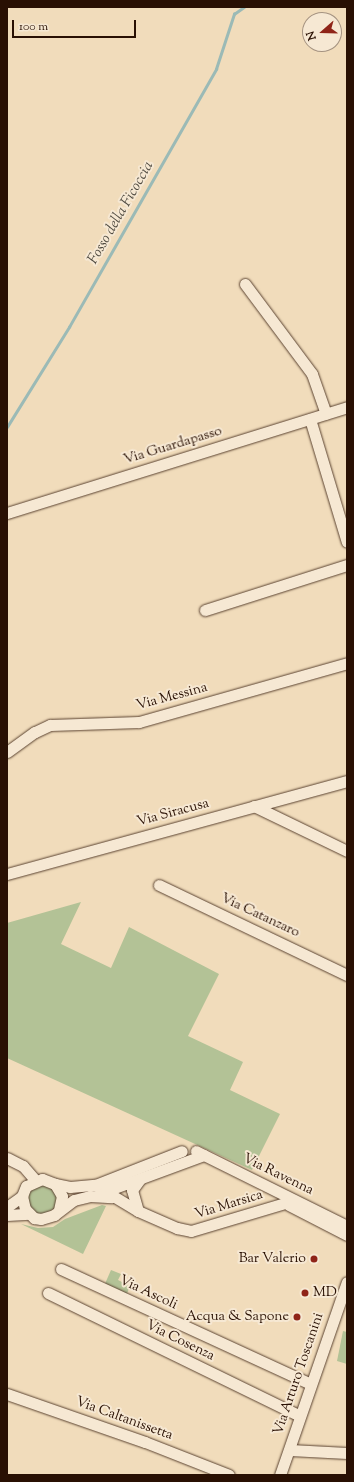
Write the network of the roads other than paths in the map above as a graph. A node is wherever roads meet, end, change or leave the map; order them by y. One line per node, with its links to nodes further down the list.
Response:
1 (245, 284): 3 (street)
2 (347, 407): 3 (street, Via Guardapasso)
3 (326, 414): 4 (street, Via Guardapasso)
4 (310, 419): 5 (street, Via Guardapasso); 6 (street)
5 (7, 514)
6 (346, 537)
7 (347, 565): 8 (street)
8 (205, 610)
9 (347, 663): 10 (street, Via Messina)
10 (7, 752)
11 (347, 781): 12 (street, Via Siracusa)
12 (254, 806): 13 (street); 14 (street, Via Siracusa)
13 (347, 851)
14 (7, 874)
15 (159, 885): 16 (street, Via Catanzaro)
16 (347, 975)
17 (182, 1151): 19 (street)
18 (7, 1158): 22 (street)
19 (168, 1162): 21 (street); 24 (street); 33 (street, Via Ravenna)
20 (218, 1170): 27 (street, Via Marsica)
21 (140, 1178): 25 (street); 30 (street)
22 (35, 1180): 23 (street); 26 (street)
23 (55, 1184): 24 (street); 29 (street)
24 (95, 1185): 25 (street, Via Marsica)
25 (109, 1194): 29 (street, Via Marsica); 30 (street, Via Marsica)
26 (22, 1196): 28 (street); 31 (street)
27 (285, 1203): 30 (street, Via Marsica); 34 (street, Via Marsica)
28 (7, 1207)
29 (59, 1210): 31 (street)
30 (138, 1211)
31 (29, 1214): 32 (street)
32 (7, 1215)
33 (347, 1226)
34 (347, 1235)
35 (61, 1269): 39 (street, Via Ascoli)
36 (347, 1282): 38 (street, Via Arturo Toscanini)
37 (48, 1293): 41 (street, Via Cosenza)
38 (345, 1295): 39 (street, Via Arturo Toscanini)
39 (311, 1384): 41 (street, Via Arturo Toscanini)
40 (7, 1394): 44 (street, Via Caltanissetta)
41 (300, 1416): 42 (street, Via Arturo Toscanini)
42 (290, 1450): 43 (street); 45 (street, Via Arturo Toscanini)
43 (347, 1453)
44 (229, 1475)
45 (280, 1475)

